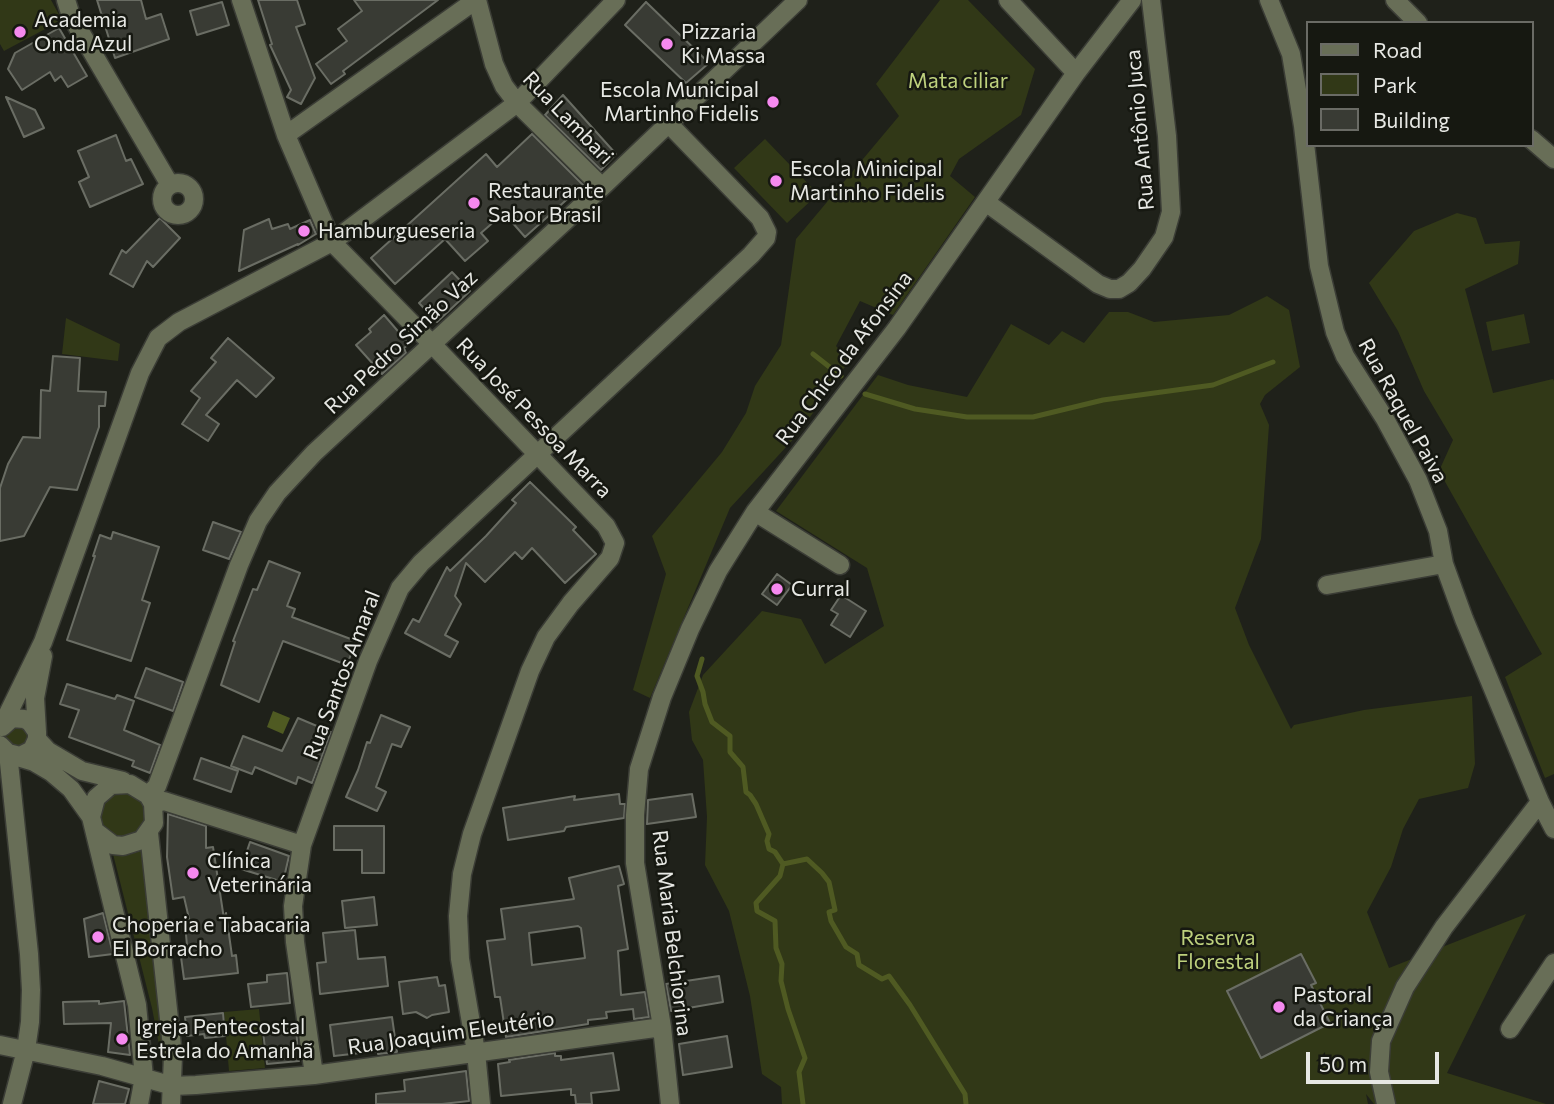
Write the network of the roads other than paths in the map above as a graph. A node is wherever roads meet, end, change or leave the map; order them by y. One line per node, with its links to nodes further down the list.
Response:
1 (66, 0): 18 (street)
2 (241, 0): 15 (street, Rua José Pessoa Marra)
3 (477, 0): 13 (street, Rua Lambari); 15 (street)
4 (616, 0): 13 (street)
5 (799, 0): 14 (street, Rua Pedro Simão Vaz)
6 (1008, 0): 12 (street)
7 (1132, 0): 12 (street, Rua Chico da Afonsina)
8 (1152, 0): 20 (street, Rua Antônio Juca)
9 (1269, 0): 25 (street, Rua Raquel Paiva)
10 (1395, 0): 11 (street)
11 (1416, 21)
12 (1076, 73): 20 (street, Rua Chico da Afonsina)
13 (517, 103): 19 (street, Rua Lambari); 21 (street)
14 (669, 124): 19 (street, Rua Pedro Simão Vaz); 23 (street, Rua Santos Amaral)
15 (286, 135): 21 (street, Rua José Pessoa Marra)
16 (1533, 141): 17 (street)
17 (1554, 159)
18 (170, 185)
19 (602, 187): 22 (street, Rua Pedro Simão Vaz)
20 (987, 203): 24 (street, Rua Chico da Afonsina)
21 (332, 242): 22 (street, Rua José Pessoa Marra); 28 (street)
22 (432, 344): 23 (street, Rua José Pessoa Marra); 34 (street, Rua Pedro Simão Vaz)
23 (536, 454): 39 (street, Rua Santos Amaral); 45 (street, Rua José Pessoa Marra)
24 (755, 512): 26 (street); 32 (street, Rua Chico da Afonsina)
25 (1444, 564): 27 (street); 35 (street, Rua Raquel Paiva)
26 (840, 565)
27 (1327, 584)
28 (45, 637): 29 (street); 30 (street)
29 (1, 728): 30 (street)
30 (37, 736): 31 (street); 33 (street)
31 (7, 751): 36 (street); 44 (street)
32 (639, 769): 41 (street, Rua Maria Belchiorina)
33 (130, 784): 34 (street); 36 (street)
34 (150, 799): 38 (street); 39 (street)
35 (1540, 802): 37 (street, Rua Raquel Paiva); 54 (street)
36 (94, 825): 38 (street); 47 (street)
37 (1554, 829)
38 (149, 832): 48 (street)
39 (302, 845): 46 (street, Rua Santos Amaral)
40 (1554, 963): 42 (street)
41 (662, 1027): 45 (street, Rua Joaquim Eleutério); 53 (street, Rua Maria Belchiorina)
42 (1510, 1029)
43 (0, 1045): 44 (street, Rua Joaquim Eleutério)
44 (26, 1051): 47 (street, Rua Joaquim Eleutério); 49 (street)
45 (476, 1052): 46 (street, Rua Joaquim Eleutério); 52 (street)
46 (314, 1075): 48 (street, Rua Joaquim Eleutério)
47 (144, 1077): 48 (street, Rua Joaquim Eleutério); 50 (street)
48 (173, 1086): 51 (street)
49 (12, 1104)
50 (139, 1104)
51 (171, 1104)
52 (481, 1104)
53 (670, 1104)
54 (1387, 1104)

